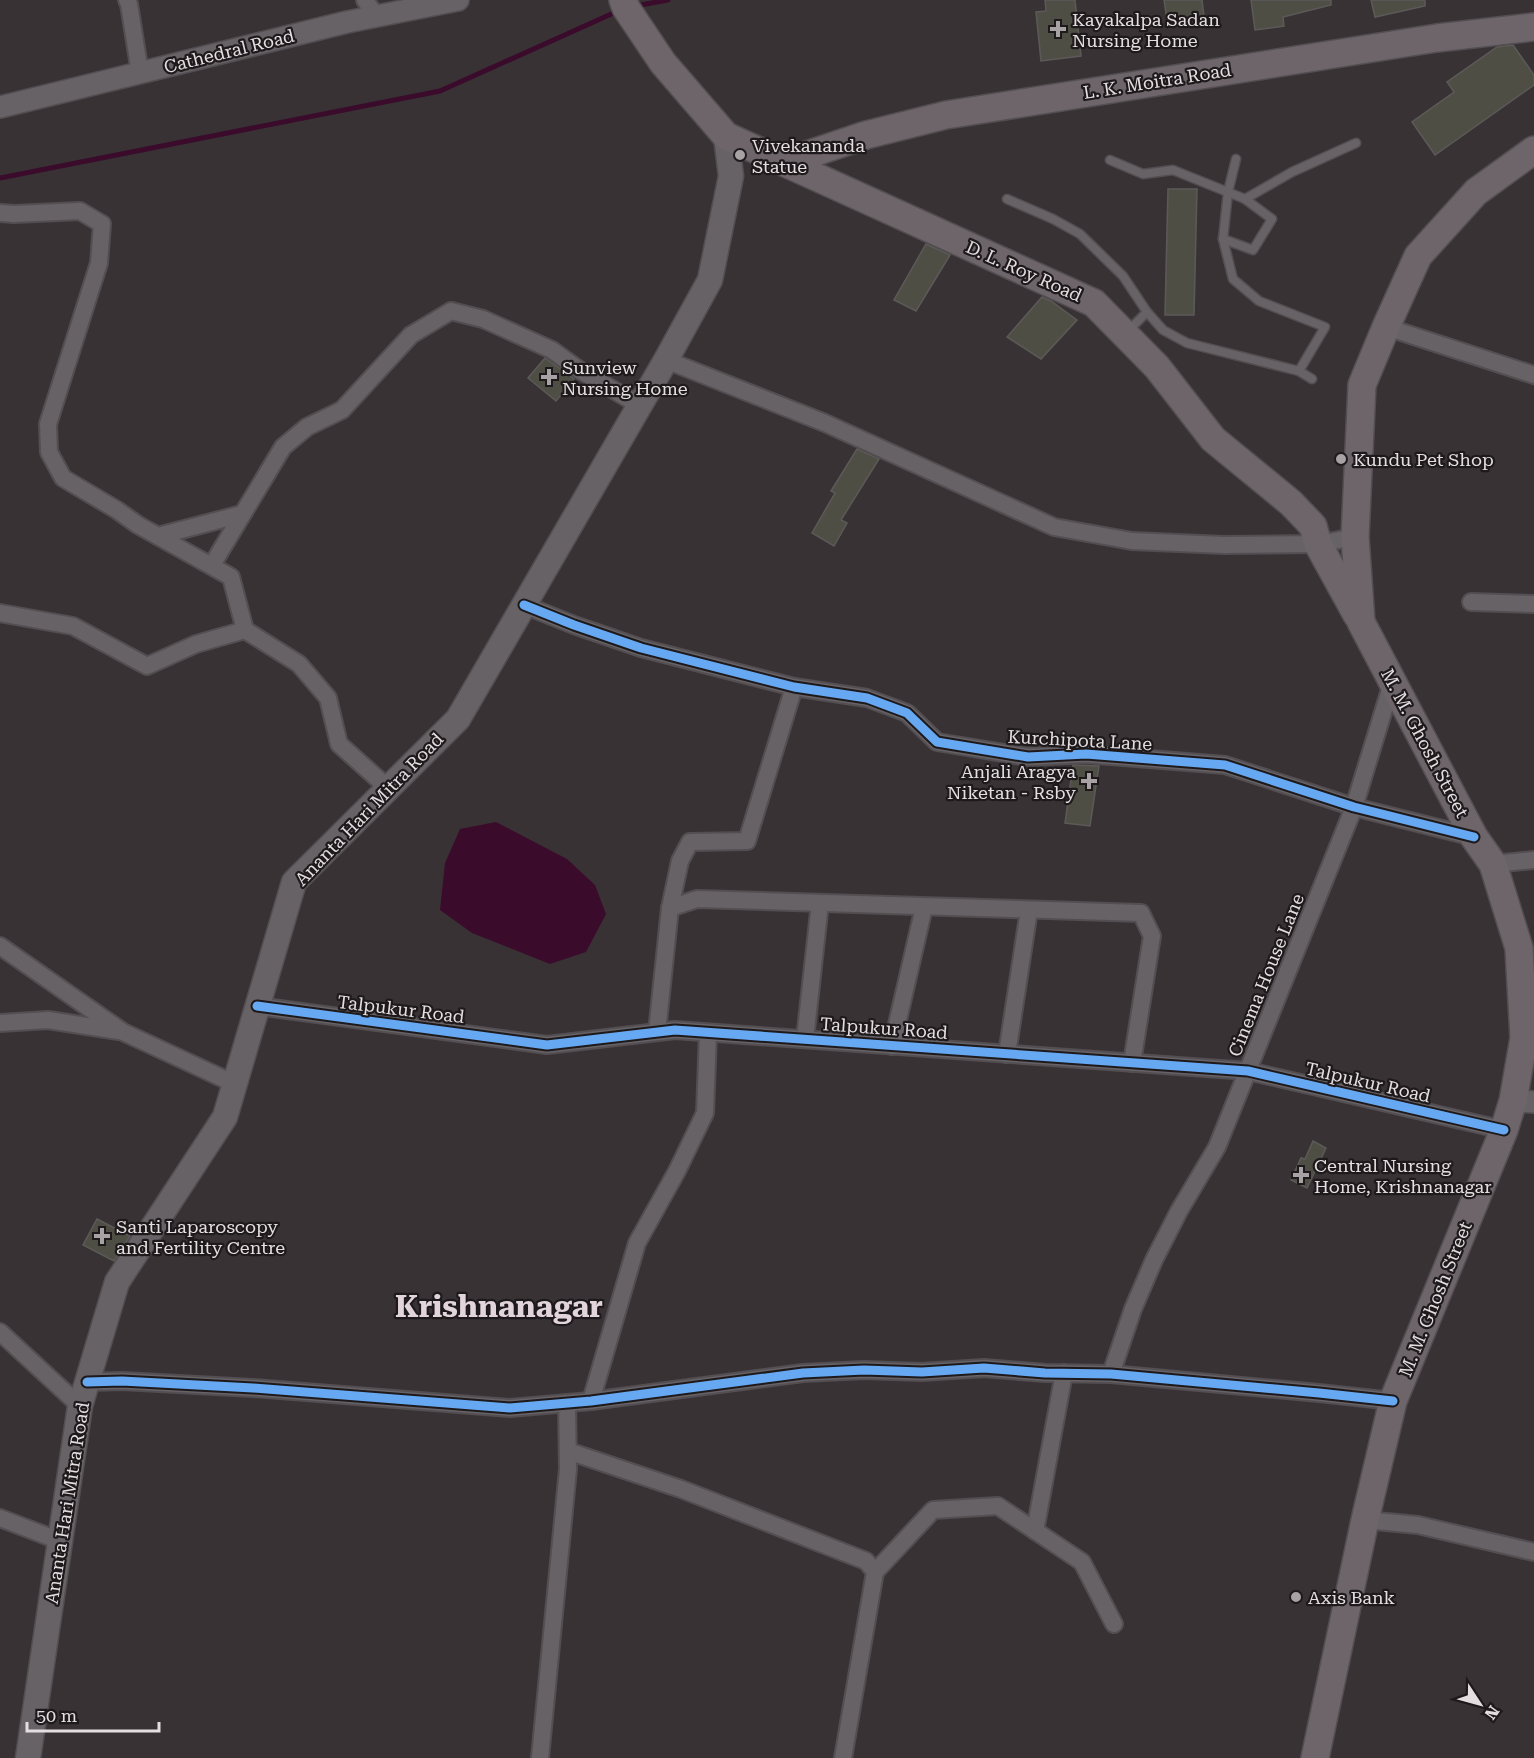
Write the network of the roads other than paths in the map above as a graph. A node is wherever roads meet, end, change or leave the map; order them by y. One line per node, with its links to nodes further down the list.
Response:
1 (127, 0): 6 (street)
2 (458, 0): 4 (street, Cathedral Road)
3 (623, 0): 8 (main road, D. L. Roy Road)
4 (370, 8): 6 (street, Cathedral Road)
5 (1534, 27): 13 (main road, L. K. Moitra Road)
6 (140, 73): 7 (street, Cathedral Road)
7 (0, 107)
8 (726, 136): 13 (main road, D. L. Roy Road); 22 (main road, Ananta Hari Mitra Road)
9 (1356, 143): 16 (lane)
10 (1534, 150): 20 (main road, M. M. Ghosh Street)
11 (1236, 159): 14 (lane)
12 (1110, 160): 14 (lane)
13 (786, 162): 21 (main road, D. L. Roy Road)
14 (1228, 192): 16 (lane); 18 (lane)
15 (1007, 199): 19 (lane)
16 (1245, 199): 18 (lane)
17 (0, 213): 28 (street)
18 (1223, 239): 23 (lane)
19 (1147, 312): 21 (lane); 23 (lane)
20 (1386, 327): 24 (street); 29 (main road, M. M. Ghosh Street)
21 (1125, 334): 30 (main road, D. L. Roy Road)
22 (666, 360): 26 (main road, Ananta Hari Mitra Road); 30 (street)
23 (1299, 370): 25 (lane)
24 (1534, 375)
25 (1311, 379)
26 (639, 405): 27 (street); 34 (main road, Ananta Hari Mitra Road)
27 (242, 514): 28 (street); 31 (street)
28 (158, 536): 31 (street)
29 (1355, 537): 30 (street); 36 (main road, M. M. Ghosh Street)
30 (1318, 544): 36 (main road, D. L. Roy Road)
31 (212, 565): 37 (street)
32 (1472, 602): 33 (street)
33 (1534, 604)
34 (525, 605): 39 (street, Kurchipota Lane); 40 (main road, Ananta Hari Mitra Road)
35 (0, 613): 37 (street)
36 (1361, 622): 38 (main road, M. M. Ghosh Street)
37 (245, 630): 40 (street)
38 (1393, 680): 41 (street, Cinema House Lane); 42 (main road, M. M. Ghosh Street)
39 (794, 687): 41 (street, Kurchipota Lane); 47 (street)
40 (388, 788): 50 (main road, Ananta Hari Mitra Road)
41 (1354, 807): 42 (street, Kurchipota Lane); 60 (street, Cinema House Lane)
42 (1474, 837): 44 (main road, M. M. Ghosh Street)
43 (1534, 860): 44 (street)
44 (1493, 864): 56 (main road, M. M. Ghosh Street)
45 (820, 903): 46 (street); 47 (street); 55 (street)
46 (924, 907): 48 (street); 57 (street)
47 (670, 908): 53 (street)
48 (1029, 910): 58 (street); 59 (street)
49 (0, 946): 52 (street)
50 (257, 1006): 53 (street, Talpukur Road); 61 (main road, Ananta Hari Mitra Road)
51 (0, 1023): 52 (street)
52 (123, 1032): 61 (street)
53 (657, 1032): 54 (street, Talpukur Road)
54 (708, 1033): 55 (street, Talpukur Road); 68 (street)
55 (805, 1039): 57 (street, Talpukur Road)
56 (1529, 1044): 62 (main road, M. M. Ghosh Street)
57 (892, 1046): 58 (street, Talpukur Road)
58 (1007, 1054): 59 (street, Talpukur Road)
59 (1132, 1063): 60 (street, Talpukur Road)
60 (1248, 1071): 63 (street, Talpukur Road); 66 (street, Cinema House Lane)
61 (235, 1084): 67 (main road, Ananta Hari Mitra Road)
62 (1524, 1102): 63 (main road, M. M. Ghosh Street)
63 (1504, 1130): 69 (main road, M. M. Ghosh Street)
64 (0, 1332): 71 (street)
65 (1064, 1373): 66 (street); 68 (street); 75 (street)
66 (1111, 1374): 69 (street)
67 (87, 1382): 70 (street); 71 (main road, Ananta Hari Mitra Road)
68 (591, 1401): 70 (street)
69 (1393, 1401): 74 (main road, M. M. Ghosh Street)
70 (567, 1403): 72 (street)
71 (80, 1406): 76 (main road, Ananta Hari Mitra Road)
72 (568, 1451): 78 (street); 81 (street)
73 (0, 1518): 76 (street)
74 (1365, 1520): 77 (street); 83 (main road, M. M. Ghosh Street)
75 (1035, 1531): 78 (street); 79 (street)
76 (60, 1541): 80 (main road, Ananta Hari Mitra Road)
77 (1534, 1552)
78 (875, 1572): 82 (street)
79 (1114, 1624)
80 (28, 1758)
81 (540, 1758)
82 (843, 1758)
83 (1315, 1758)

